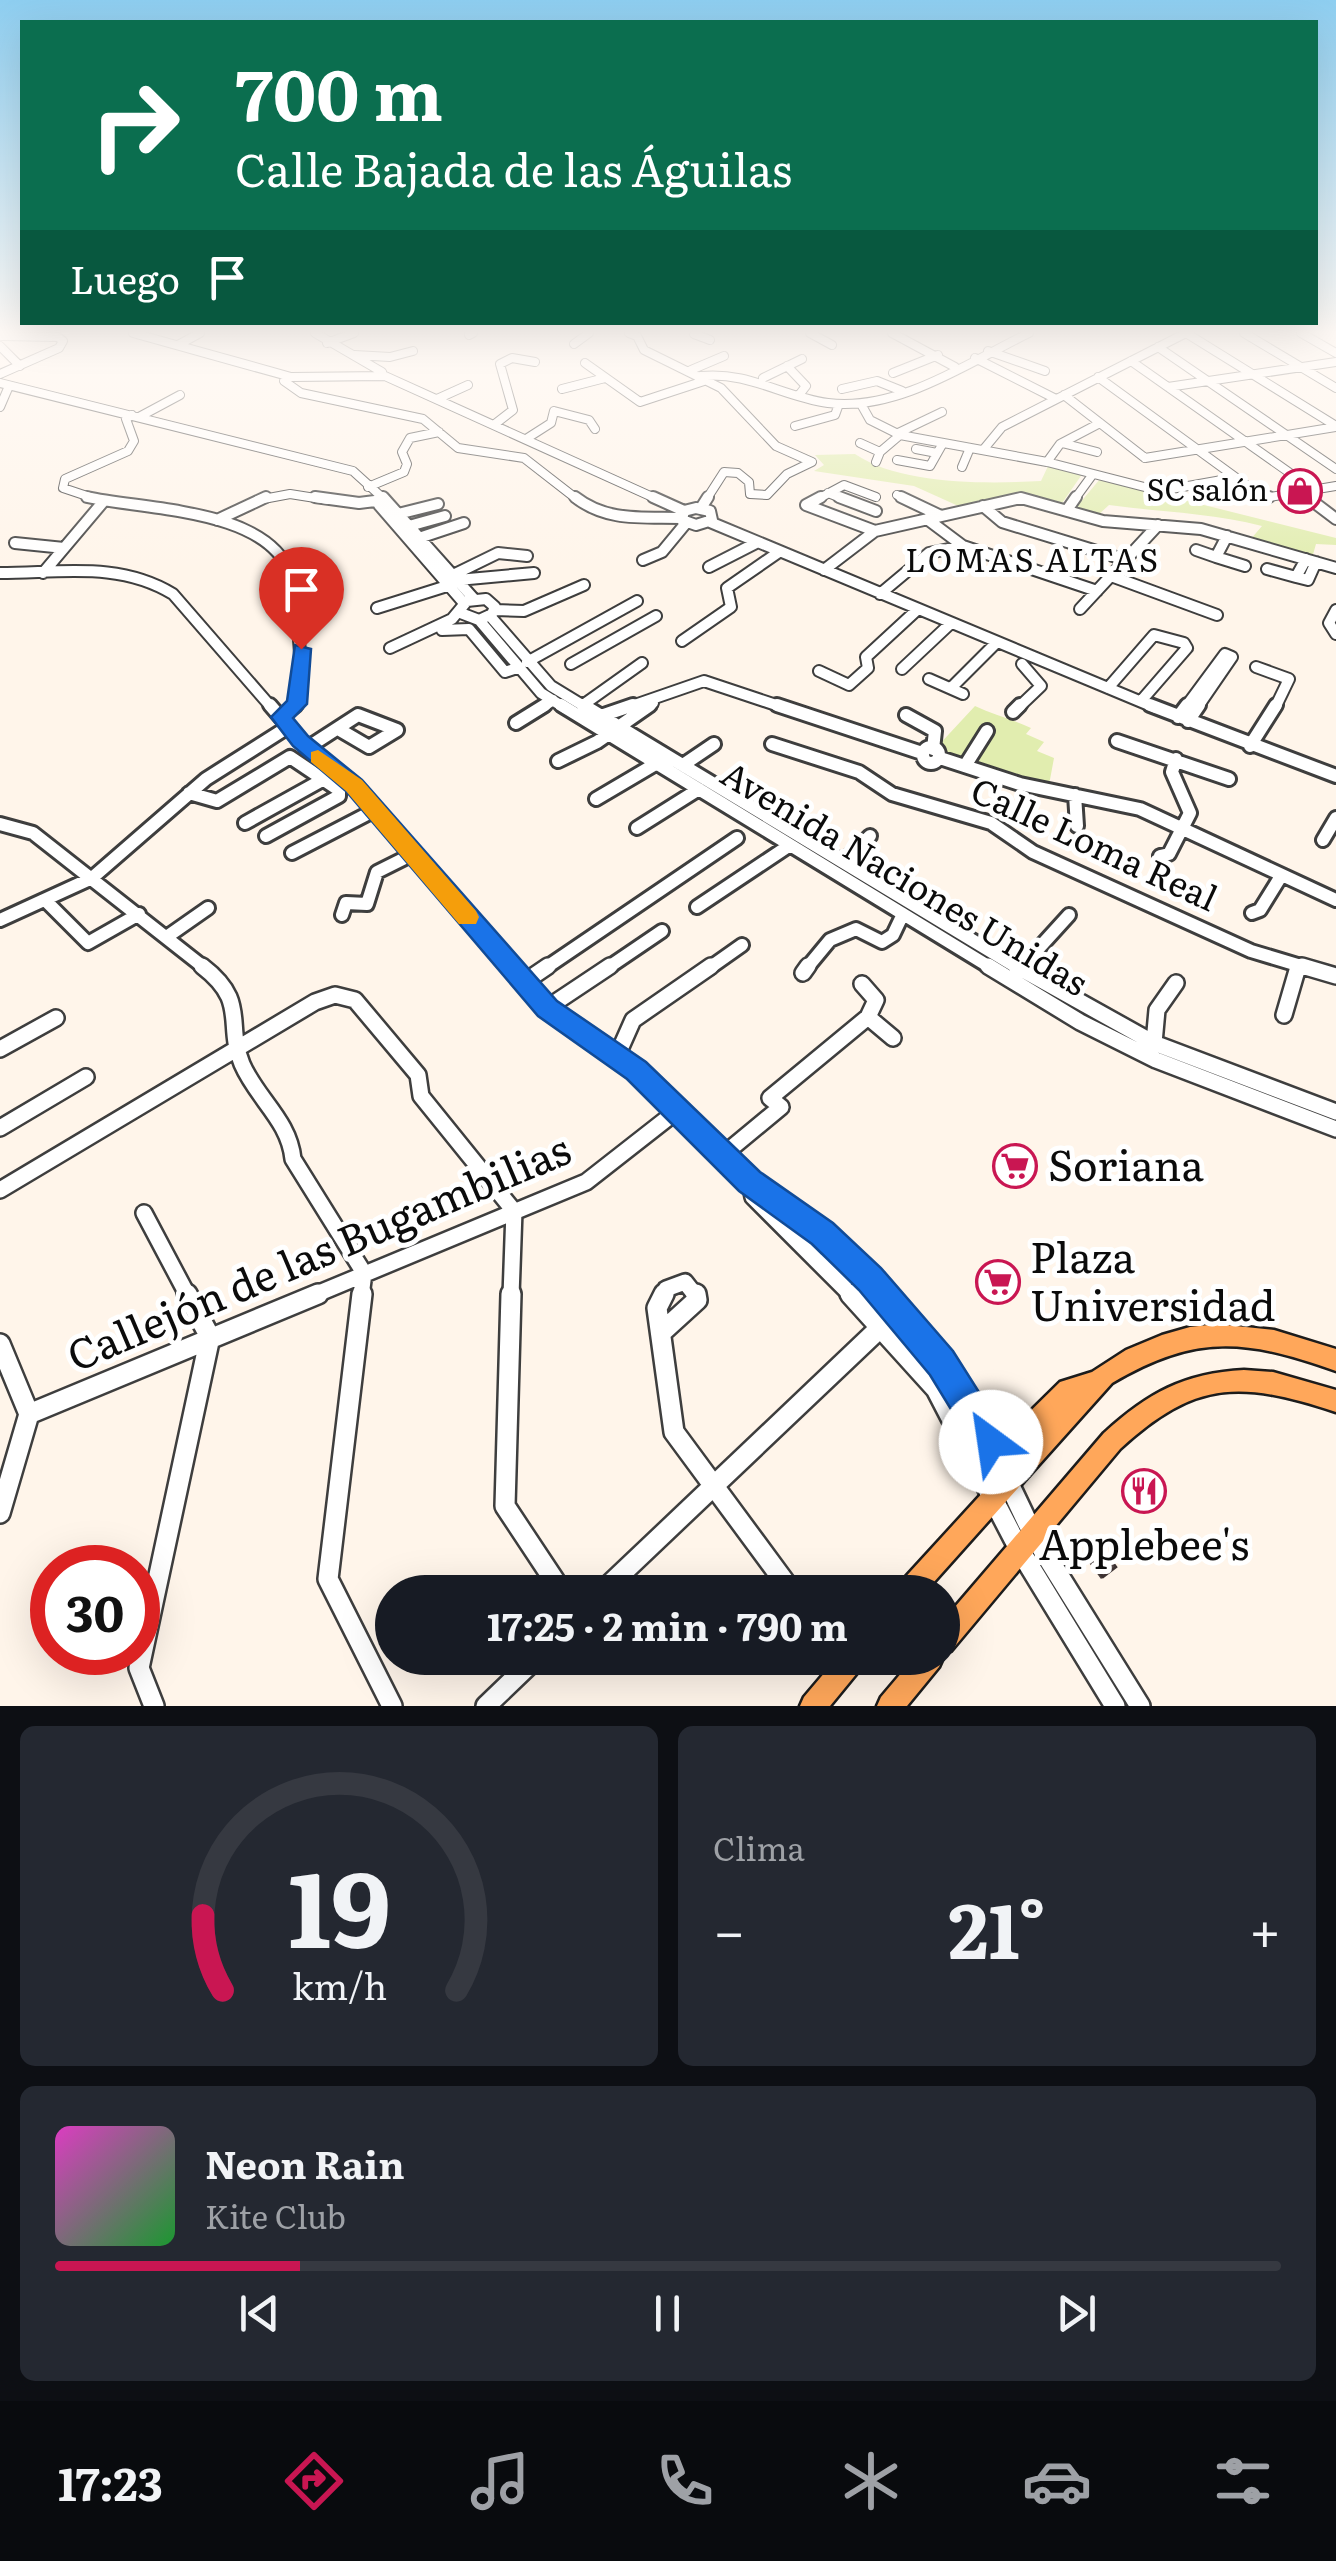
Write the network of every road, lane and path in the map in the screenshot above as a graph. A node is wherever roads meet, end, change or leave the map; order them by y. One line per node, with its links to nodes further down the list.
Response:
1 (112, 413): 17 (street)
2 (142, 413): 17 (street)
3 (394, 413): 23 (street)
4 (470, 413): 19 (street)
5 (510, 413): 19 (street)
6 (554, 413): 26 (street)
7 (560, 413): 22 (street)
8 (745, 413): 59 (street)
9 (835, 413): 20 (street)
10 (866, 413): 24 (street)
11 (941, 413): 24 (street)
12 (1030, 413): 33 (street)
13 (1084, 413): 18 (street)
14 (1145, 413): 34 (street)
15 (1204, 413): 27 (street)
16 (1254, 413): 25 (street)
17 (132, 417): 47 (street); 56 (street)
18 (1100, 423): 30 (street); 37 (street)
19 (495, 424): 26 (street)
20 (795, 426)
21 (1336, 426): 25 (street)
22 (596, 429)
23 (439, 432): 47 (street); 65 (street)
24 (898, 434): 28 (street); 29 (street)
25 (1287, 435): 27 (street); 41 (street)
26 (526, 439): 65 (street)
27 (1246, 442): 34 (street); 48 (street)
28 (860, 443)
29 (944, 443): 31 (street); 36 (street)
30 (1062, 443): 35 (street); 39 (street)
31 (970, 448): 33 (street); 40 (street)
32 (916, 449): 36 (street)
33 (984, 450): 39 (street)
34 (1196, 450): 37 (street); 43 (street)
35 (1096, 452)
36 (938, 453): 38 (street)
37 (1145, 458): 44 (street)
38 (896, 460)
39 (1047, 462): 42 (street)
40 (962, 467)
41 (1336, 469)
42 (1090, 473): 44 (street); 61 (street)
43 (1233, 478): 45 (street); 54 (street)
44 (1130, 483): 45 (street)
45 (1196, 485): 54 (street)
46 (1336, 486): 48 (street)
47 (369, 487): 55 (street)
48 (1319, 489): 49 (street); 53 (street)
49 (1300, 492): 54 (street); 67 (street)
50 (828, 493): 52 (street); 60 (street); 73 (street)
51 (897, 495): 64 (street)
52 (876, 497)
53 (1336, 497)
54 (1264, 498)
55 (381, 501): 62 (street); 68 (street); 96 (street)
56 (103, 502): 68 (street); 79 (street)
57 (438, 504): 62 (street)
58 (983, 506): 61 (street); 64 (street); 85 (street)
59 (701, 508): 65 (street); 69 (street)
60 (876, 510)
61 (1065, 510): 71 (street)
62 (398, 514): 72 (street)
63 (445, 516): 72 (street)
64 (940, 516): 66 (street)
65 (684, 517): 69 (street); 84 (street)
66 (927, 519): 73 (street); 78 (street)
67 (1336, 519)
68 (217, 520): 137 (street)
69 (710, 522): 76 (street)
70 (464, 523): 75 (street)
71 (1158, 525): 74 (street); 85 (street)
72 (409, 526): 75 (street)
73 (876, 531): 91 (street)
74 (1227, 536): 83 (street); 86 (street)
75 (420, 538): 96 (street)
76 (756, 542): 81 (street); 87 (street)
77 (15, 543): 79 (street)
78 (963, 546): 98 (street); 99 (street)
79 (64, 548): 93 (street)
80 (1196, 550): 83 (street)
81 (779, 552): 91 (street); 116 (street)
82 (527, 556): 96 (street)
83 (1216, 557): 88 (street)
84 (642, 560)
85 (1126, 560): 95 (street)
86 (1311, 561): 89 (street); 90 (street)
87 (709, 566)
88 (1245, 566)
89 (1336, 568)
90 (1267, 569)
91 (824, 570): 99 (street)
92 (0, 573): 93 (street)
93 (43, 573): 137 (street)
94 (534, 574): 96 (street)
95 (1111, 576): 98 (street); 101 (street)
96 (453, 580): 103 (street); 107 (street)
97 (584, 585): 108 (street)
98 (1097, 591): 104 (street)
99 (880, 594): 105 (street)
100 (1140, 594): 101 (street)
101 (1164, 595): 109 (street)
102 (637, 601): 112 (street)
103 (377, 608)
104 (1080, 609)
105 (918, 610): 111 (street); 126 (street)
106 (1336, 610): 114 (street)
107 (464, 612): 108 (street); 108 (street); 113 (street); 118 (street); 123 (street)
108 (488, 615): 123 (street, Avenida Naciones Unidas)
109 (1217, 615)
110 (656, 616): 115 (street)
111 (951, 623): 117 (street); 125 (street)
112 (590, 627): 115 (street); 123 (street)
113 (437, 632)
114 (1336, 634)
115 (613, 640): 121 (street)
116 (682, 641)
117 (997, 642): 119 (street); 128 (street)
118 (390, 648)
119 (1046, 662): 127 (street); 129 (street)
120 (642, 663): 132 (street)
121 (571, 664)
122 (1022, 664): 127 (street)
123 (522, 665): 130 (street, Avenida Naciones Unidas); 132 (street, Avenida Naciones Unidas)
124 (1256, 667): 145 (street)
125 (902, 670)
126 (820, 671)
127 (1035, 675): 134 (street)
128 (929, 679)
129 (1108, 688): 131 (street); 131 (street)
130 (553, 700): 138 (street); 139 (street, Avenida Naciones Unidas)
131 (1141, 701): 136 (street)
132 (583, 705): 139 (street, Avenida Naciones Unidas)
133 (642, 706): 139 (street); 139 (street); 147 (street)
134 (1013, 712)
135 (906, 715): 147 (street)
136 (1183, 719): 136 (street); 145 (street)
137 (285, 722): 146 (street); 157 (street)
138 (516, 723)
139 (612, 727): 149 (street); 150 (street, Avenida Naciones Unidas); 151 (street, Avenida Naciones Unidas)
140 (340, 730): 146 (street)
141 (987, 731): 152 (street)
142 (1118, 742): 148 (street)
143 (714, 744): 151 (street)
144 (772, 744): 191 (street, Calle Loma Real)
145 (1250, 746): 153 (street)
146 (307, 748): 160 (street)
147 (931, 753): 152 (street)
148 (1176, 759): 155 (street); 166 (street)
149 (558, 761)
150 (657, 764): 156 (street, Avenida Naciones Unidas); 159 (street)
151 (683, 765): 175 (street, Avenida Naciones Unidas)
152 (964, 766): 158 (street)
153 (1336, 776)
154 (324, 779): 157 (street); 162 (street); 167 (street)
155 (1229, 779)
156 (699, 789): 165 (street); 171 (street, Avenida Naciones Unidas)
157 (189, 794): 177 (street)
158 (1075, 795): 164 (street); 166 (street)
159 (596, 799)
160 (375, 810): 172 (street); 173 (street)
161 (1336, 818): 170 (street)
162 (244, 823)
163 (0, 824): 177 (street)
164 (1077, 826)
165 (637, 828)
166 (1182, 829): 174 (street); 176 (street)
167 (266, 836)
168 (870, 836): 175 (street)
169 (737, 838): 195 (street)
170 (1323, 840)
171 (790, 845): 180 (street); 184 (street, Avenida Naciones Unidas)
172 (292, 853)
173 (413, 854): 185 (street); 195 (street)
174 (1160, 856)
175 (844, 861): 192 (street, Avenida Naciones Unidas)
176 (1281, 876): 179 (street); 182 (street)
177 (92, 878): 178 (street); 183 (street)
178 (45, 900): 183 (street); 187 (street)
179 (1336, 900)
180 (697, 907)
181 (208, 908): 189 (street)
182 (1252, 912)
183 (139, 914): 189 (street)
184 (903, 914): 193 (street); 200 (street, Avenida Naciones Unidas)
185 (342, 915)
186 (1069, 915): 192 (street)
187 (0, 920)
188 (662, 931): 198 (street)
189 (168, 936): 206 (street)
190 (742, 944): 207 (street)
191 (1298, 966): 194 (street, Calle Loma Real); 199 (street)
192 (1020, 969): 200 (street, Avenida Naciones Unidas)
193 (803, 973)
194 (1336, 976)
195 (523, 983): 198 (street)
196 (1176, 983): 204 (street)
197 (862, 984): 201 (street)
198 (548, 1008): 207 (street)
199 (1284, 1015)
200 (1085, 1016): 204 (street, Avenida Naciones Unidas); 212 (street, Avenida Naciones Unidas)
201 (868, 1017): 203 (street); 213 (street)
202 (56, 1018): 205 (street)
203 (893, 1038)
204 (1154, 1044): 210 (street, Avenida Naciones Unidas)
205 (0, 1049)
206 (237, 1049): 215 (street); 216 (street); 219 (street)
207 (616, 1056): 209 (street)
208 (86, 1077): 211 (street)
209 (678, 1110): 213 (street); 216 (street, Callejón de las Bugambilias)
210 (1336, 1112)
211 (0, 1128)
212 (1336, 1129)
213 (723, 1155): 214 (street)
214 (750, 1182): 218 (street); 220 (street)
215 (0, 1190)
216 (514, 1211): 219 (street, Callejón de las Bugambilias); 235 (street)
217 (144, 1214): 223 (street)
218 (806, 1251): 220 (street); 221 (street)
219 (364, 1273): 223 (street, Callejón de las Bugambilias); 244 (street)
220 (870, 1279): 226 (street); 230 (street)
221 (882, 1326): 226 (street); 231 (street)
222 (662, 1332): 231 (street)
223 (210, 1337): 229 (street, Callejón de las Bugambilias); 243 (street)
224 (0, 1344): 229 (street)
225 (1336, 1360): 227 (main road)
226 (920, 1370): 232 (street)
227 (1096, 1382): 230 (main road); 232 (main road)
228 (1336, 1401): 234 (main road)
229 (30, 1414): 233 (street)
230 (991, 1442): 232 (street)
231 (712, 1486): 236 (street); 237 (street)
232 (1001, 1487): 234 (street); 238 (main road)
233 (0, 1513)
234 (1026, 1542): 239 (main road); 248 (street); 249 (street)
235 (551, 1575)
236 (620, 1575)
237 (779, 1575)
238 (923, 1575)
239 (960, 1621)
240 (518, 1675): 245 (street)
241 (836, 1675): 246 (main road)
242 (916, 1675): 247 (main road)
243 (154, 1706)
244 (392, 1706)
245 (486, 1706)
246 (813, 1706)
247 (890, 1706)
248 (1115, 1706)
249 (1140, 1706)

